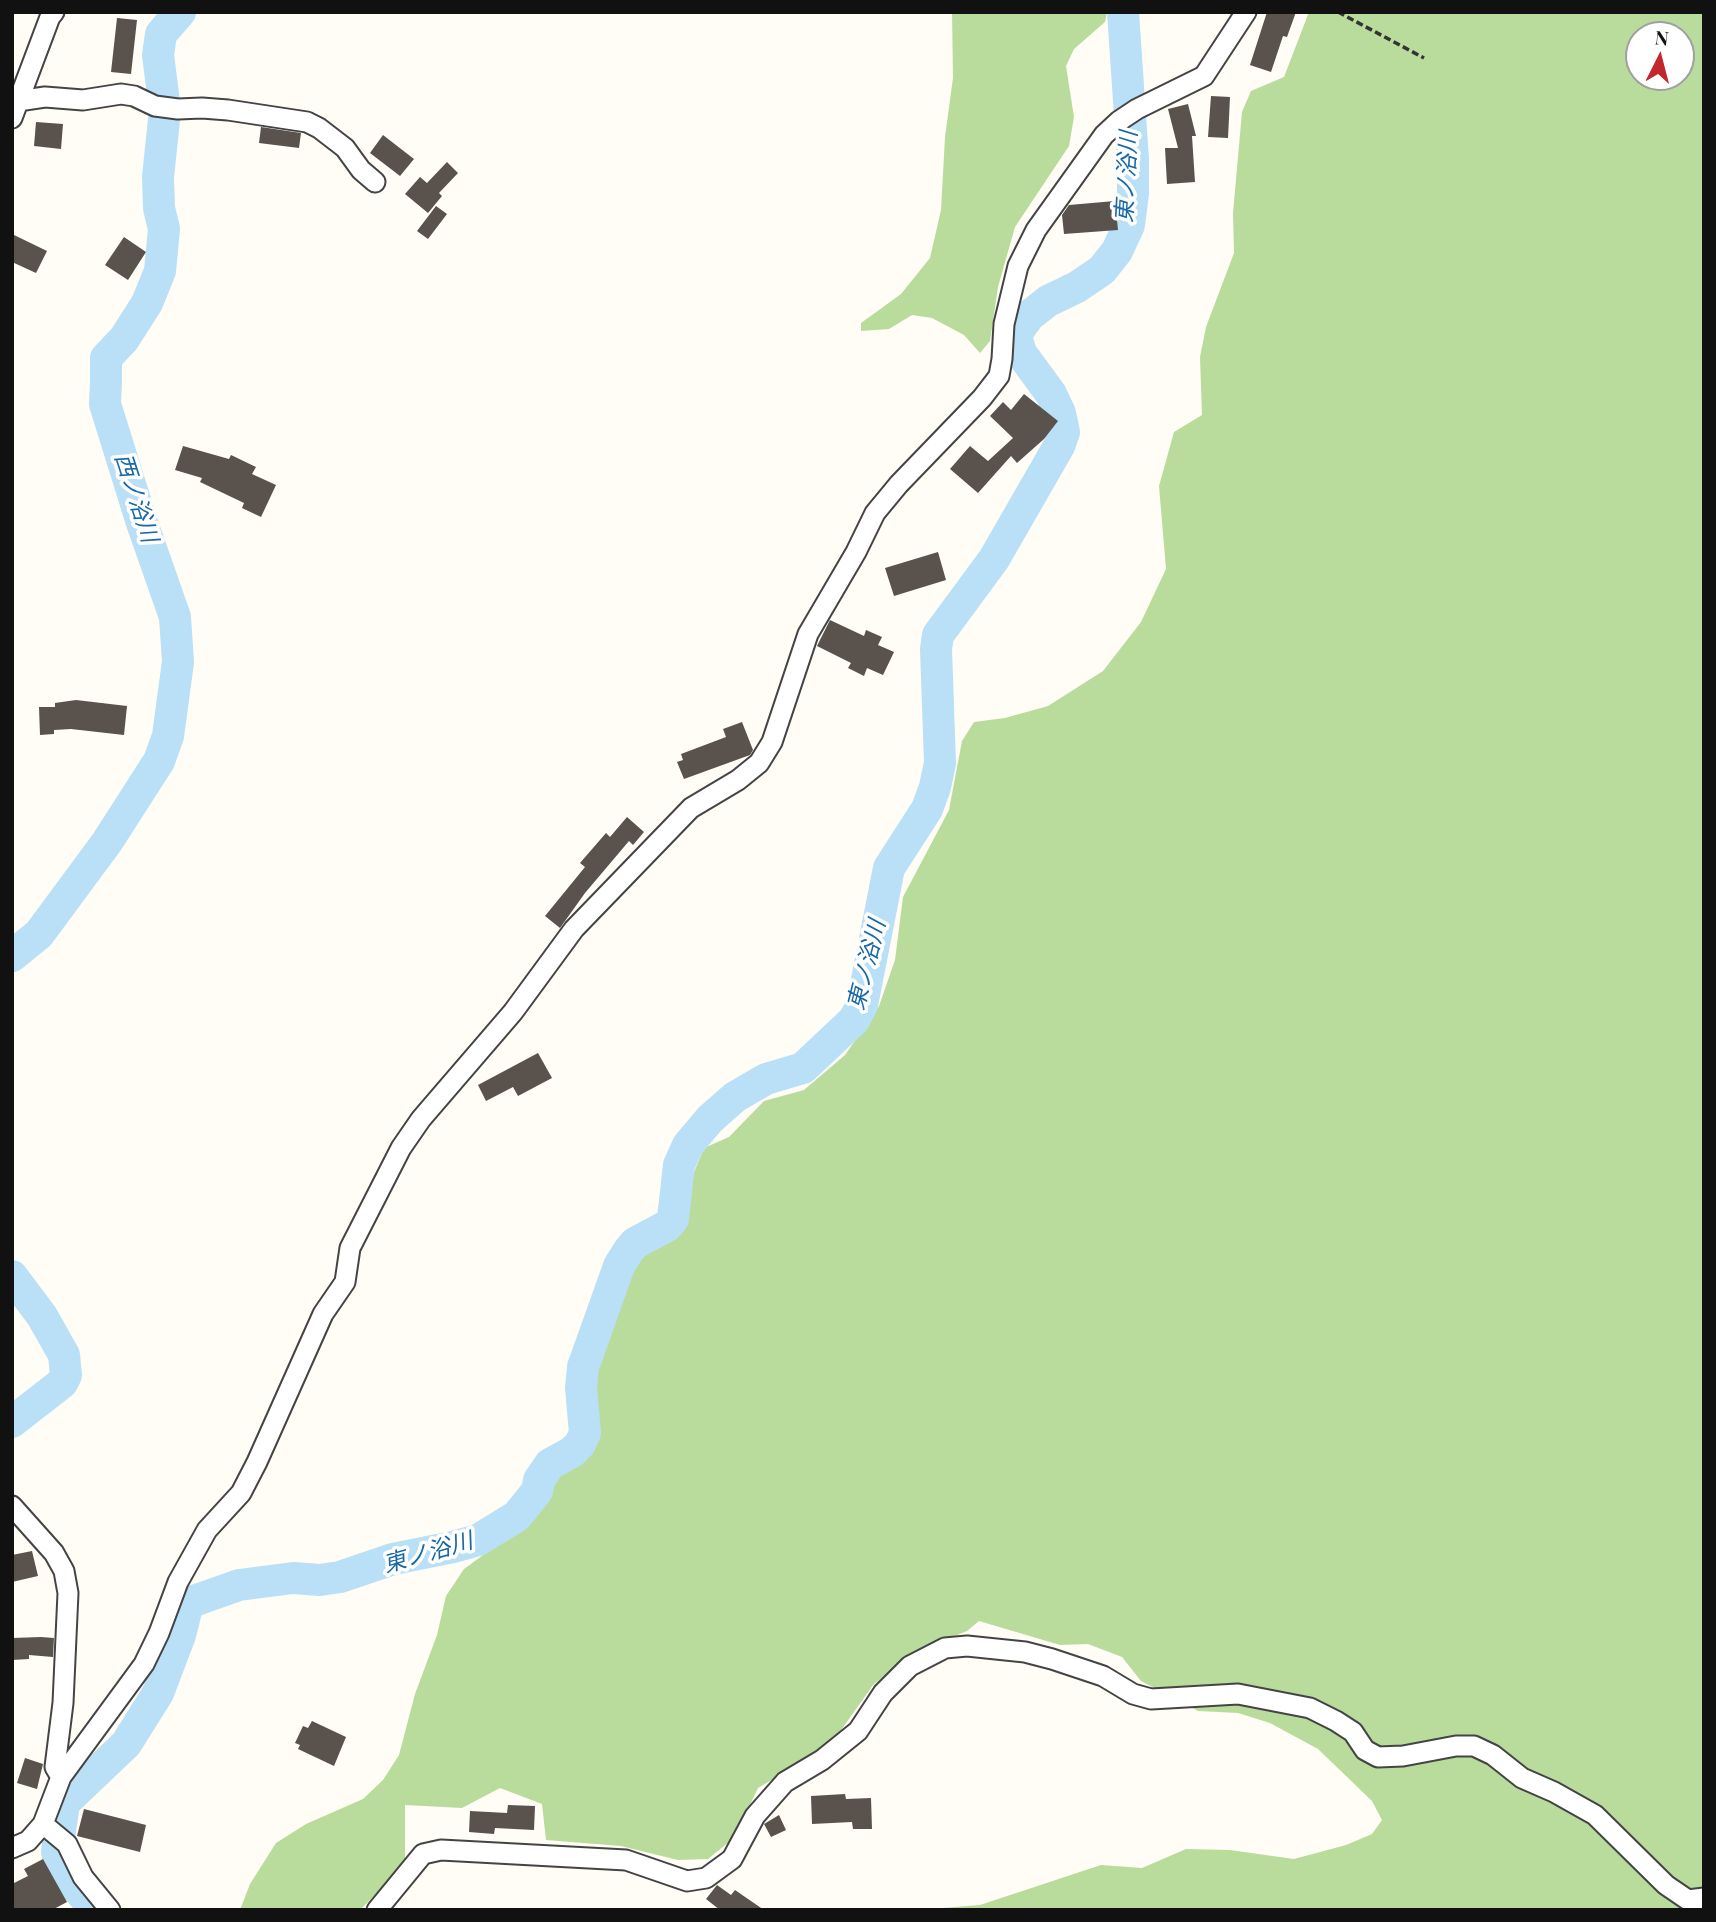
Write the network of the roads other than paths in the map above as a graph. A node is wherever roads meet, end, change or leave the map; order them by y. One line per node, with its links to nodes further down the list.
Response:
1 (54, 12): 3 (street)
2 (1246, 12): 6 (street)
3 (14, 106): 4 (street)
4 (375, 182)
5 (12, 1506): 6 (street)
6 (61, 1777): 7 (street)
7 (43, 1824): 8 (street); 10 (street)
8 (12, 1847)
9 (1704, 1898): 11 (street)
10 (110, 1910)
11 (377, 1910)

